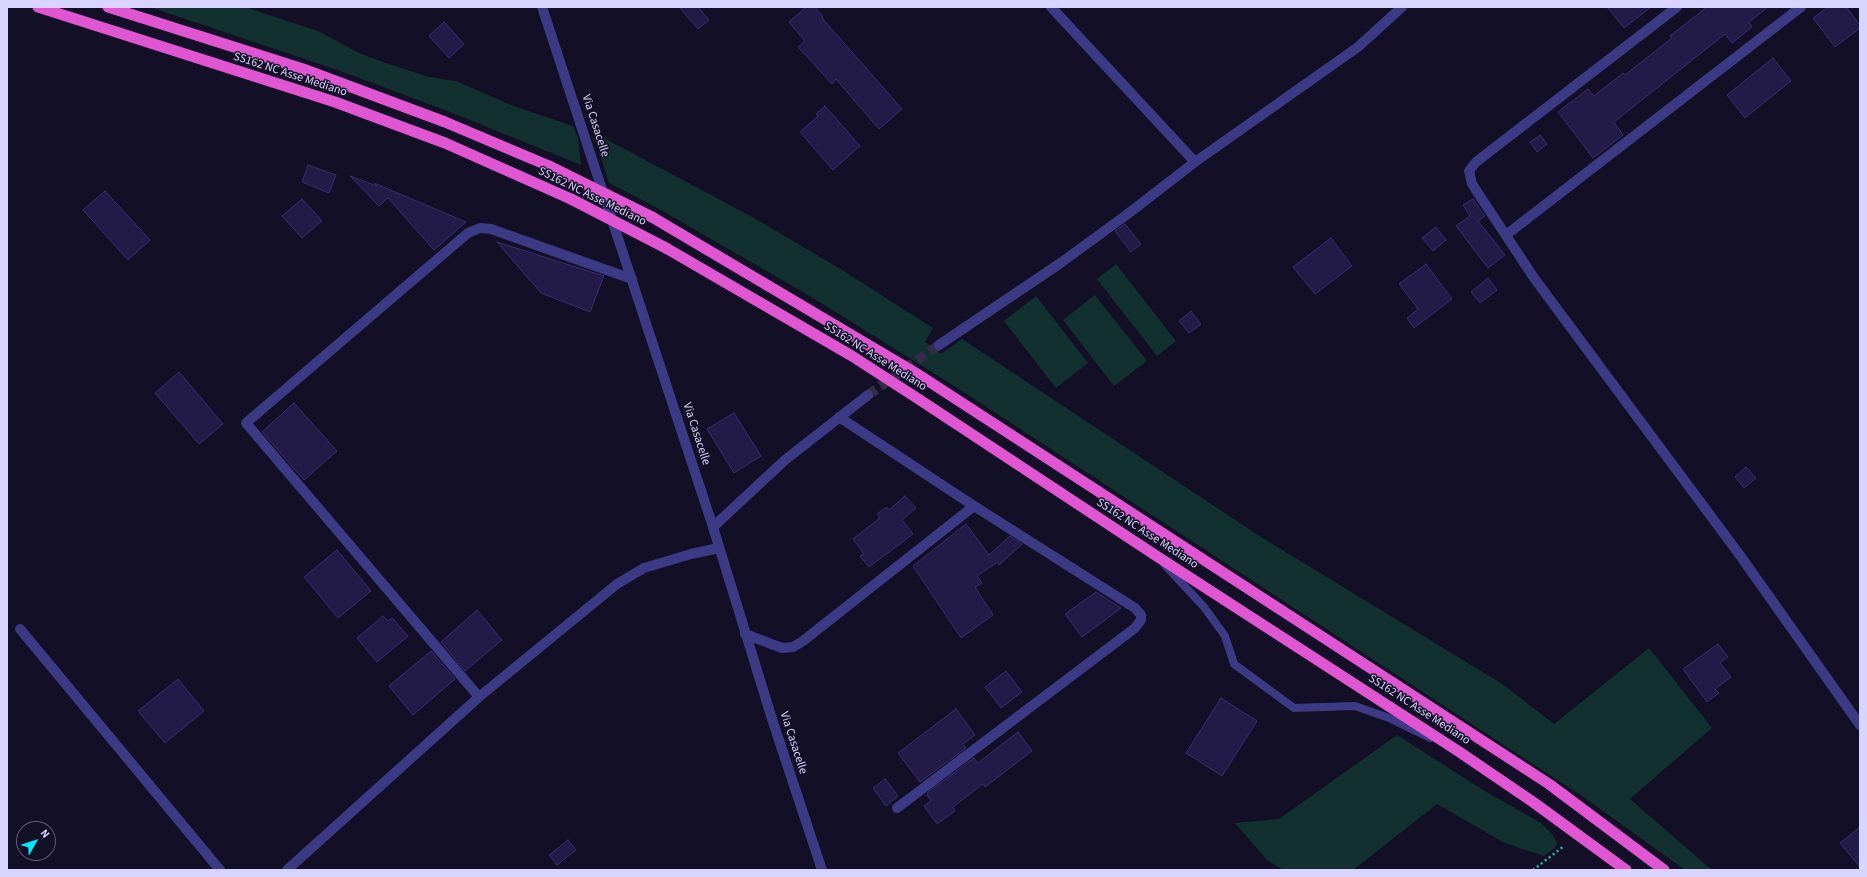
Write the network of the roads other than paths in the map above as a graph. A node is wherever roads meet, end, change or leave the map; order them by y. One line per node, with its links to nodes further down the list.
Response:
1 (38, 7): 17 (highway, SS162 NC Asse Mediano, bridge)
2 (108, 7): 28 (highway, SS162 NC Asse Mediano, bridge)
3 (542, 7): 10 (street, Via Casacelle)
4 (1051, 7): 8 (street)
5 (1402, 7): 8 (street)
6 (1677, 7): 9 (street)
7 (1801, 7): 9 (street)
8 (1195, 162): 11 (street)
9 (1506, 235): 21 (street)
10 (632, 279): 15 (street, Via Casacelle); 20 (street)
11 (939, 345)
12 (868, 395): 13 (street)
13 (839, 417): 14 (street); 15 (street)
14 (974, 506): 19 (street); 23 (street)
15 (713, 527): 16 (street, Via Casacelle)
16 (719, 548): 19 (street, Via Casacelle); 20 (street)
17 (1155, 555): 22 (highway, SS162 NC Asse Mediano); 22 (lane)
18 (20, 629): 24 (street)
19 (745, 634): 26 (street, Via Casacelle)
20 (479, 697): 25 (street)
21 (1860, 725)
22 (1458, 751): 27 (highway, SS162 NC Asse Mediano)
23 (897, 808)
24 (220, 870)
25 (287, 870)
26 (822, 870)
27 (1626, 870)
28 (1664, 870)

